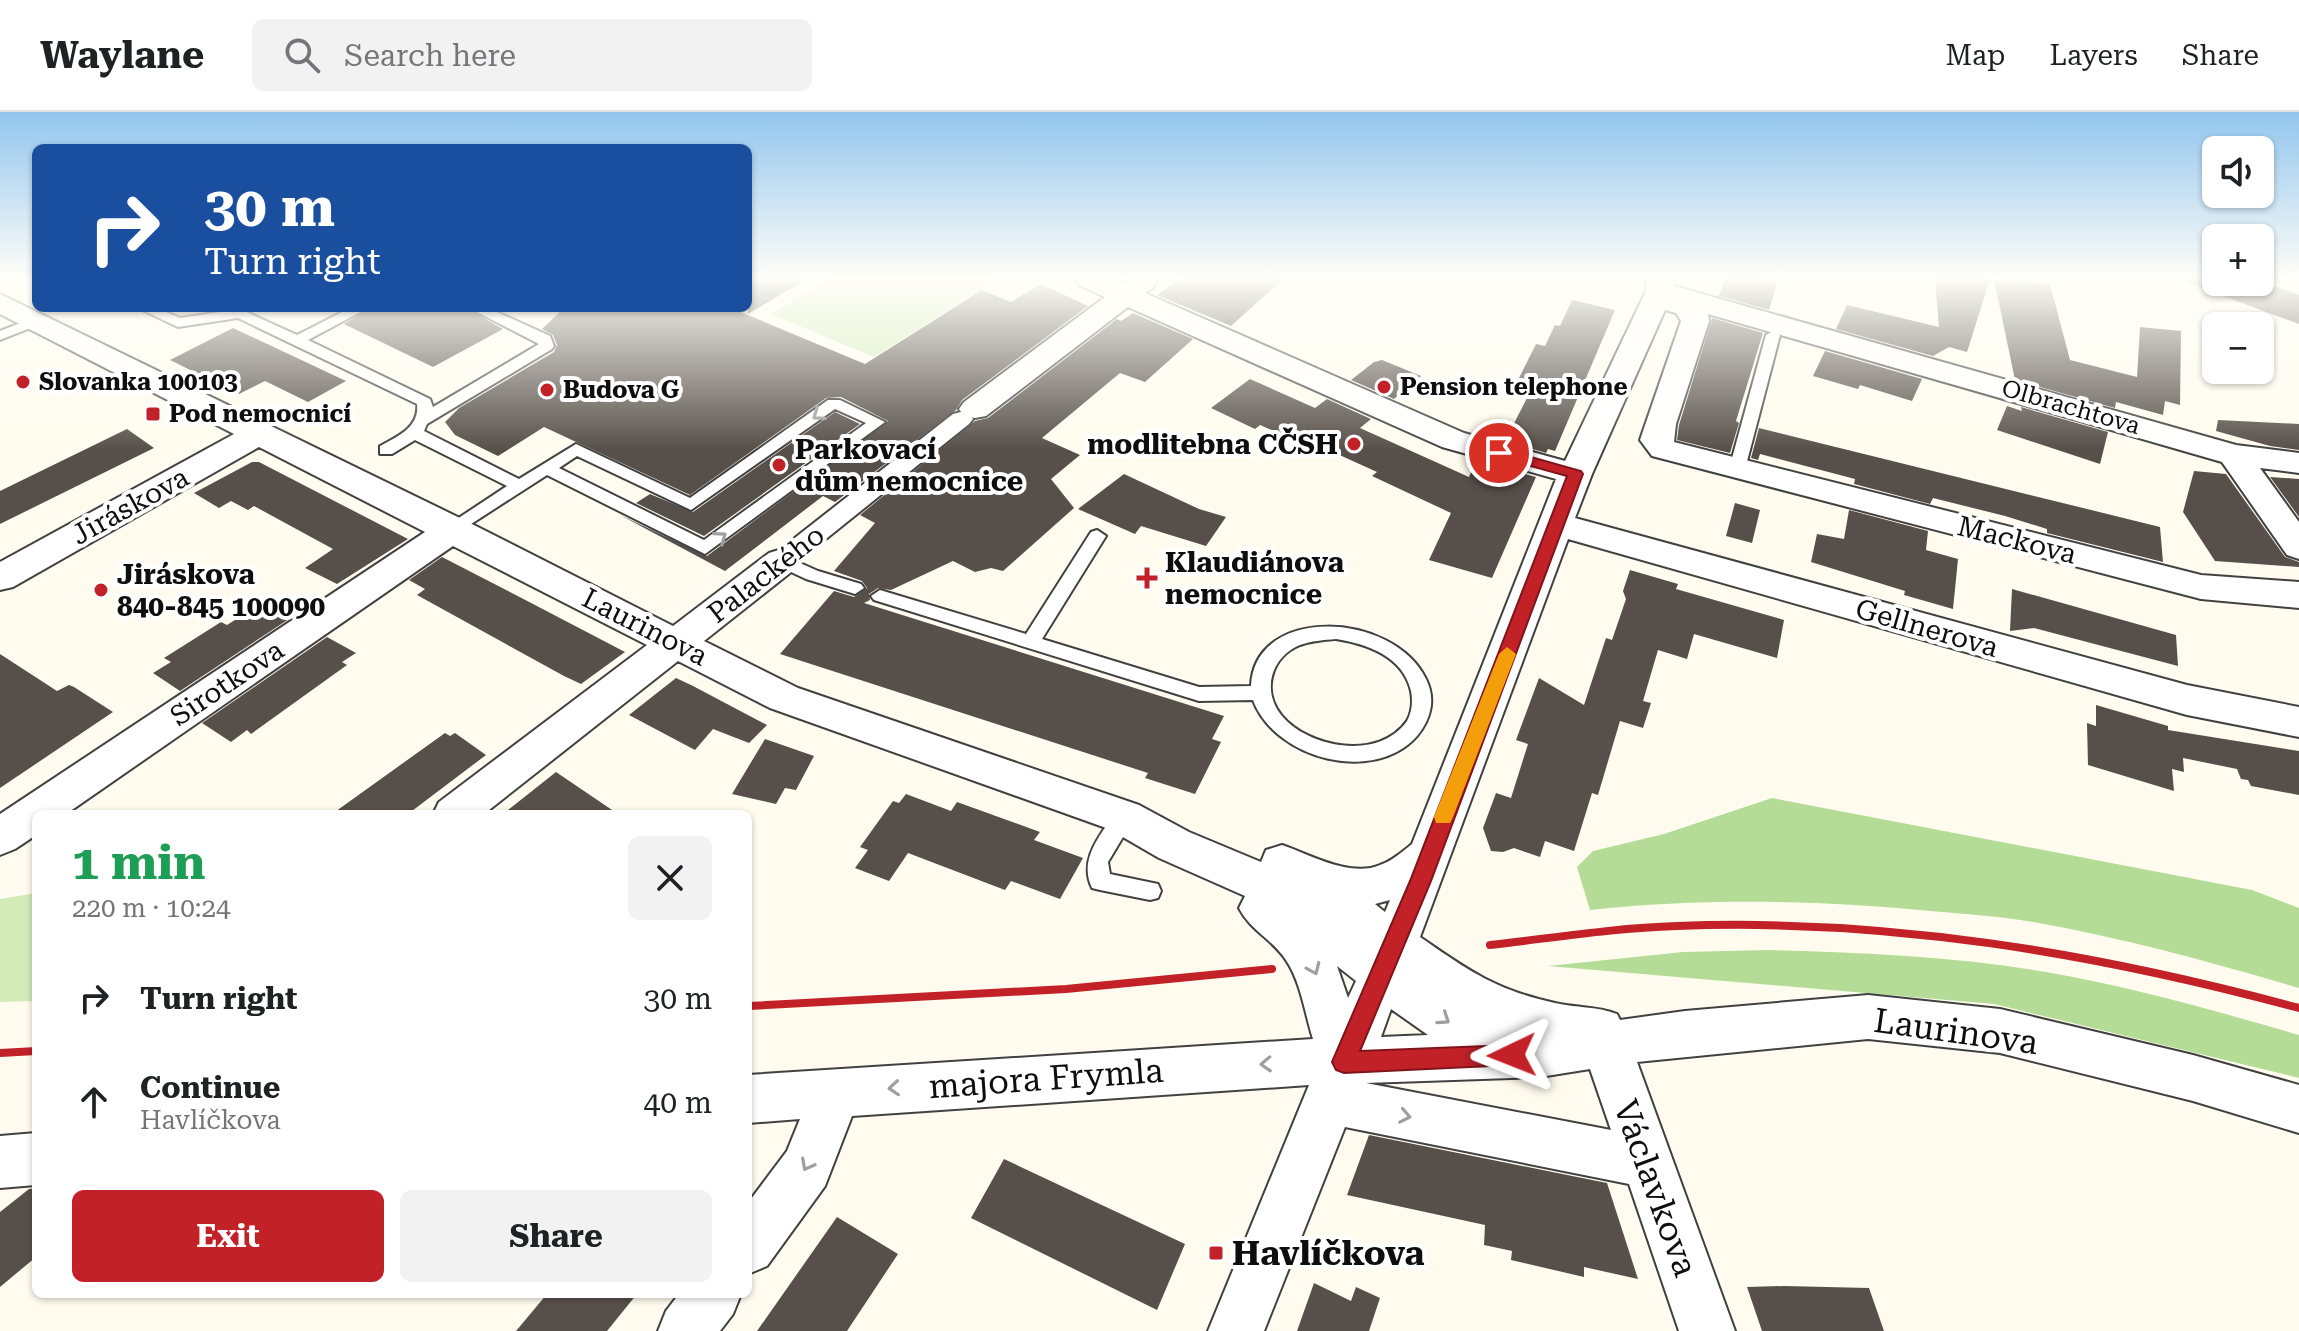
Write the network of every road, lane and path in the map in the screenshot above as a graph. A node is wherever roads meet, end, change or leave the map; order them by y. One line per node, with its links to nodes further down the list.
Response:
1 (1773, 335): 19 (lane)
2 (61, 336): 14 (street, Laurinova)
3 (290, 336): 11 (lane)
4 (306, 336): 11 (lane)
5 (538, 336): 13 (lane)
6 (1071, 336): 12 (street, Palackého)
7 (1237, 336): 20 (street)
8 (1638, 336): 20 (street)
9 (1690, 336): 19 (street, Mackova)
10 (1819, 336): 16 (street, Olbrachtova)
11 (298, 340): 13 (lane)
12 (968, 414): 26 (street, Palackého)
13 (418, 427): 15 (lane); 21 (lane)
14 (260, 433): 23 (street, Laurinova); 27 (street, Jiráskova)
15 (386, 450)
16 (2234, 455): 17 (street, Olbrachtova); 25 (street)
17 (2299, 463)
18 (546, 468): 18 (lane, one-way to 18); 21 (lane)
19 (1737, 469): 29 (street, Mackova)
20 (1575, 474): 22 (street)
21 (520, 486): 23 (lane)
22 (1558, 525): 34 (street, Gellnerova); 42 (street)
23 (454, 529): 32 (street, Laurinova); 35 (street, Sirotkova)
24 (1097, 536): 31 (lane)
25 (2299, 547)
26 (782, 561): 28 (lane); 32 (street, Palackého)
27 (0, 578)
28 (855, 588)
29 (2299, 595)
30 (880, 596): 31 (lane)
31 (1031, 642): 33 (lane)
32 (677, 644): 36 (street, Palackého); 38 (street, Laurinova)
33 (1260, 693): 33 (lane)
34 (2299, 722)
35 (40, 810)
36 (459, 810)
37 (32, 815): 39 (street, Sirotkova)
38 (1124, 817): 40 (street, Laurinova); 41 (street); 43 (lane)
39 (0, 837)
40 (1174, 845): 44 (street, Laurinova); 49 (street, one-way to 49)
41 (1282, 863): 42 (street); 44 (street)
42 (1425, 869): 44 (street); 45 (street)
43 (1150, 891)
44 (1387, 958): 45 (street); 48 (street, one-way to 48); 49 (street)
45 (1454, 987): 46 (street)
46 (1664, 1036): 47 (street, Laurinova); 52 (street, Laurinova)
47 (1606, 1044): 48 (street, Laurinova); 55 (street, Václavkova)
48 (1540, 1054): 49 (street)
49 (1336, 1081): 50 (street, majora Frymla, one-way to 50); 55 (street, one-way to 55); 59 (street)
50 (833, 1092): 51 (street, majora Frymla); 56 (street, one-way to 56)
51 (752, 1099)
52 (2299, 1109)
53 (32, 1159): 54 (street)
54 (0, 1162)
55 (1646, 1162): 60 (street, Václavkova)
56 (752, 1242)
57 (710, 1298): 58 (street)
58 (686, 1331)
59 (1236, 1331)
60 (1707, 1331)

